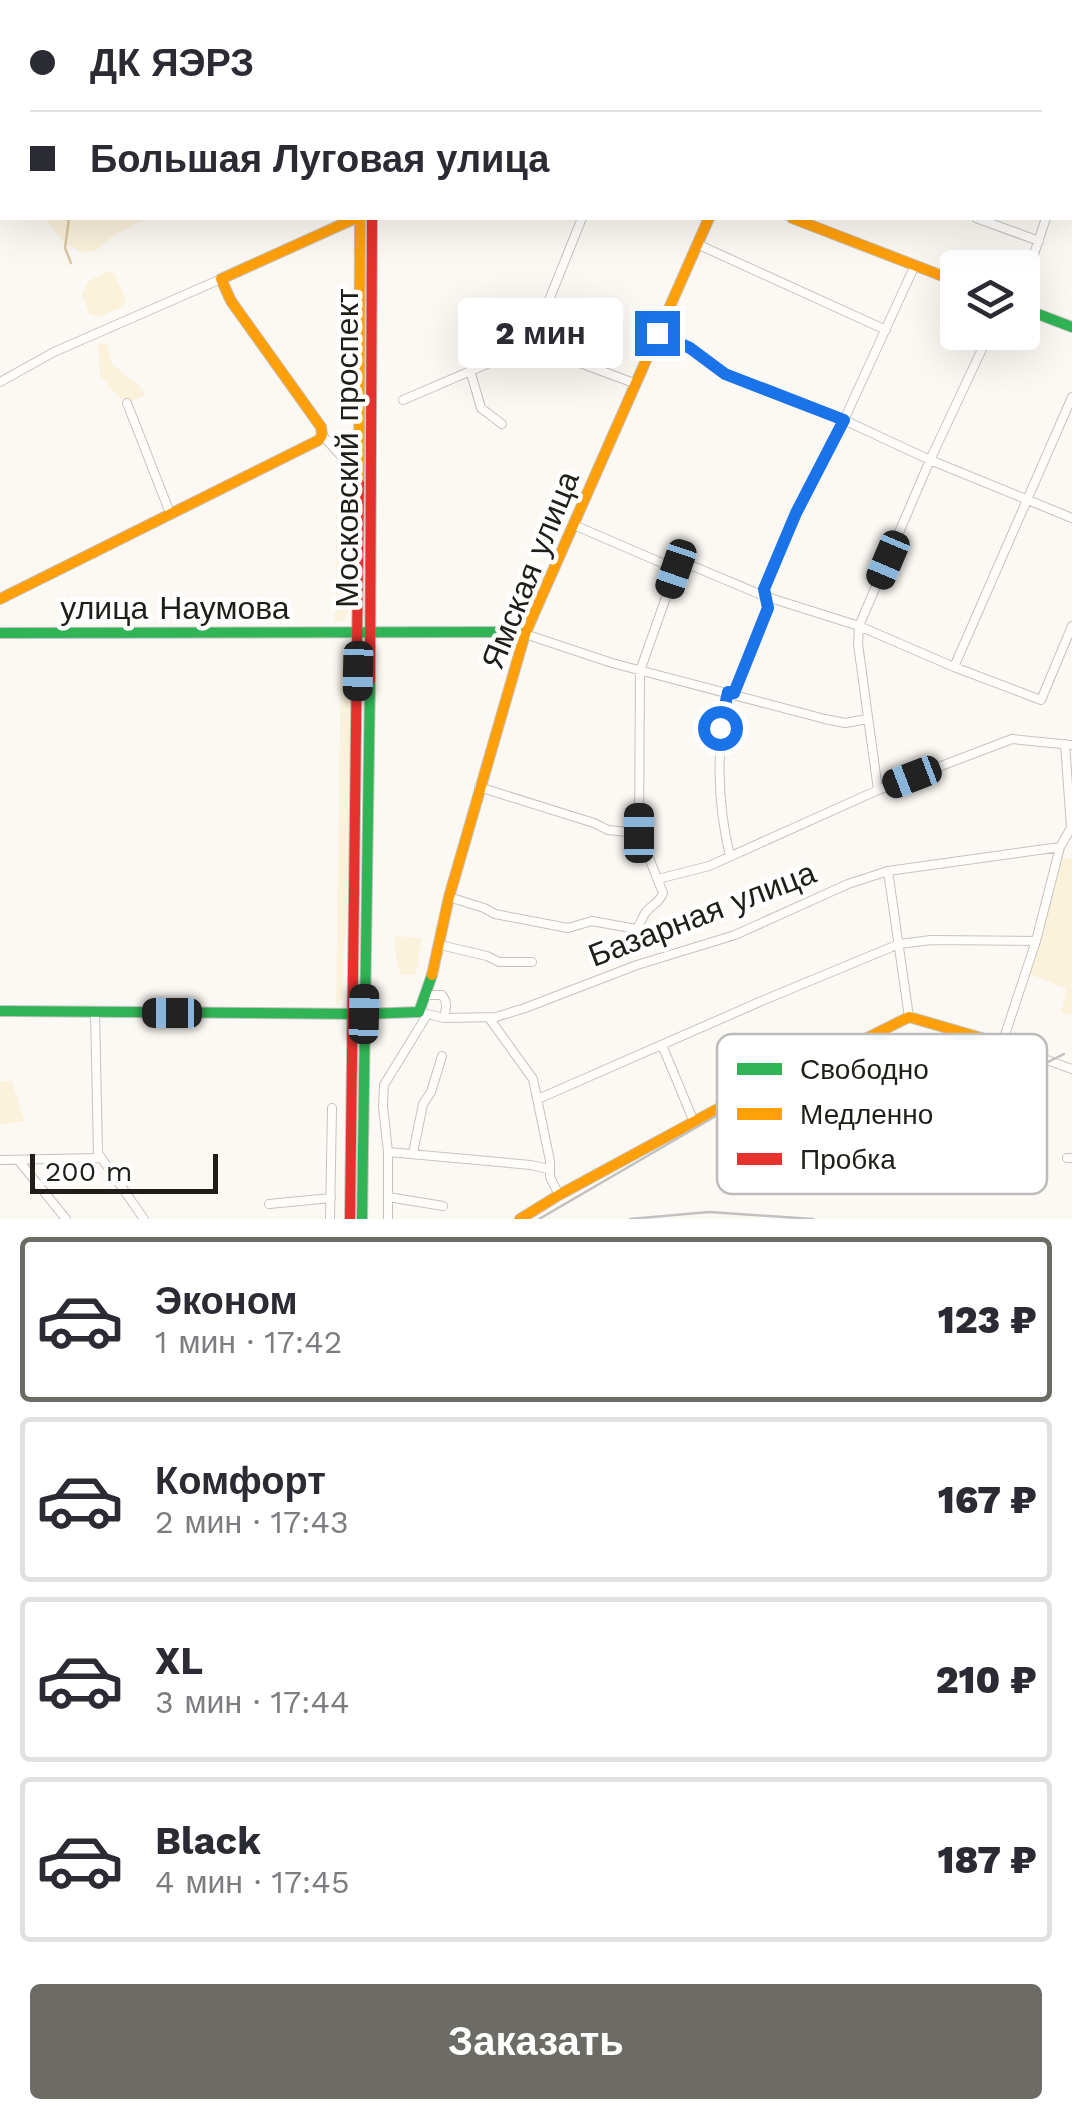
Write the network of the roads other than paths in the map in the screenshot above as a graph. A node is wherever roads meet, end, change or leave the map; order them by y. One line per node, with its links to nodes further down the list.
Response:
1 (353, 220): 14 (main road)
2 (358, 220): 41 (main road, Московский проспект)
3 (372, 220): 42 (main road, Московский проспект)
4 (581, 220): 19 (street)
5 (707, 220): 10 (main road, Ямская улица)
6 (797, 220): 12 (main road)
7 (981, 220): 9 (street)
8 (1045, 220): 9 (street)
9 (1039, 241): 11 (street)
10 (697, 244): 17 (street); 18 (main road, Ямская улица)
11 (1036, 250)
12 (915, 265): 13 (main road); 17 (street)
13 (940, 275)
14 (220, 279): 22 (street); 29 (main road)
15 (1040, 315): 16 (main road)
16 (1072, 328)
17 (886, 330): 27 (street)
18 (657, 333): 23 (main road, Ямская улица); 27 (street)
19 (531, 344): 21 (street); 23 (street)
20 (982, 350): 30 (street)
21 (470, 370): 25 (street); 28 (street)
22 (0, 382)
23 (634, 383): 35 (main road, Ямская улица)
24 (1072, 397): 32 (street)
25 (403, 400)
26 (127, 403): 33 (street)
27 (844, 420): 30 (street); 37 (street)
28 (502, 424)
29 (322, 435): 31 (street); 33 (main road)
30 (930, 460): 32 (street); 39 (street)
31 (345, 470)
32 (1026, 499): 34 (street); 45 (street)
33 (170, 512): 38 (main road)
34 (1072, 518)
35 (574, 525): 36 (street); 44 (main road, Ямская улица)
36 (676, 569): 37 (street); 46 (street)
37 (764, 596): 39 (street); 47 (street)
38 (0, 598)
39 (860, 626): 45 (street); 48 (street)
40 (1072, 626): 45 (street)
41 (358, 632): 42 (main road, улица Наумова); 43 (main road, улица Наумова); 66 (main road, Московский проспект)
42 (371, 632): 44 (main road, улица Наумова); 66 (main road, Московский проспект)
43 (2, 633)
44 (525, 634): 46 (street); 50 (main road, Ямская улица)
45 (954, 667)
46 (640, 671): 47 (street); 52 (street)
47 (731, 692): 48 (street); 54 (street)
48 (867, 719): 51 (street)
49 (1069, 744): 51 (street); 53 (street)
50 (479, 787): 52 (street); 57 (main road, Ямская улица)
51 (878, 790): 54 (street)
52 (639, 833): 56 (street)
53 (1060, 847): 55 (street, Базарная улица); 58 (street)
54 (730, 856): 56 (street)
55 (888, 871): 59 (street); 69 (street, Базарная улица)
56 (658, 879): 57 (street)
57 (449, 897): 60 (main road, Ямская улица)
58 (1036, 941): 59 (street); 72 (street)
59 (898, 944): 67 (street); 73 (street)
60 (440, 945): 61 (street); 62 (main road, Ямская улица)
61 (532, 962)
62 (426, 995): 65 (main road, Ямская улица); 68 (street)
63 (0, 1012): 64 (main road, Базарная улица)
64 (95, 1012): 66 (main road, Базарная улица); 83 (street)
65 (419, 1012): 66 (main road, Базарная улица); 68 (street, Базарная улица); 81 (street)
66 (358, 1014): 95 (main road, Московский проспект); 96 (main road, Московский проспект)
67 (909, 1016): 70 (main road); 71 (main road)
68 (444, 1018): 69 (street, Базарная улица)
69 (488, 1018): 77 (street)
70 (873, 1034)
71 (969, 1034)
72 (1005, 1034)
73 (662, 1045): 77 (street); 80 (street)
74 (442, 1056): 82 (street)
75 (1047, 1060): 76 (street)
76 (1072, 1069)
77 (538, 1099): 86 (street)
78 (332, 1108): 89 (street)
79 (717, 1109): 80 (main road)
80 (694, 1122): 87 (main road)
81 (388, 1152): 82 (street); 88 (street)
82 (414, 1153): 86 (street)
83 (100, 1158): 85 (street); 93 (street)
84 (0, 1160): 85 (street)
85 (18, 1161): 92 (street)
86 (548, 1169): 87 (street)
87 (560, 1195): 98 (main road)
88 (388, 1197): 91 (street); 97 (street)
89 (331, 1198): 90 (street); 94 (street)
90 (269, 1204)
91 (444, 1206)
92 (66, 1219)
93 (144, 1219)
94 (330, 1219)
95 (350, 1219)
96 (362, 1219)
97 (388, 1219)
98 (520, 1219)

